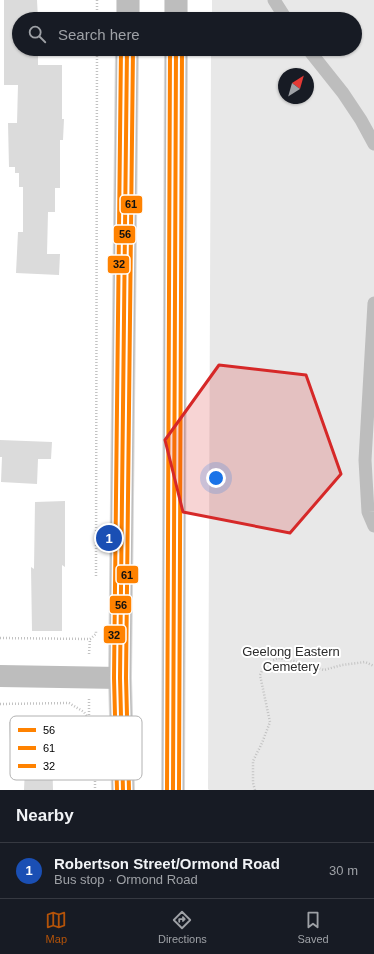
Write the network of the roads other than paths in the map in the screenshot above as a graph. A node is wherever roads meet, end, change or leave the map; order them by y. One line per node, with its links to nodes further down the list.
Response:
1 (128, 0): 4 (main road)
2 (176, 0): 5 (main road)
3 (274, 0): 6 (lane)
4 (128, 12)
5 (176, 12)
6 (282, 12)
7 (128, 56): 14 (main road)
8 (176, 56): 18 (main road)
9 (314, 56): 10 (lane)
10 (374, 144)
11 (374, 302): 12 (lane)
12 (374, 526)
13 (0, 676): 14 (main road)
14 (120, 678): 15 (main road)
15 (121, 716)
16 (123, 780): 17 (main road)
17 (123, 790)
18 (173, 790)

